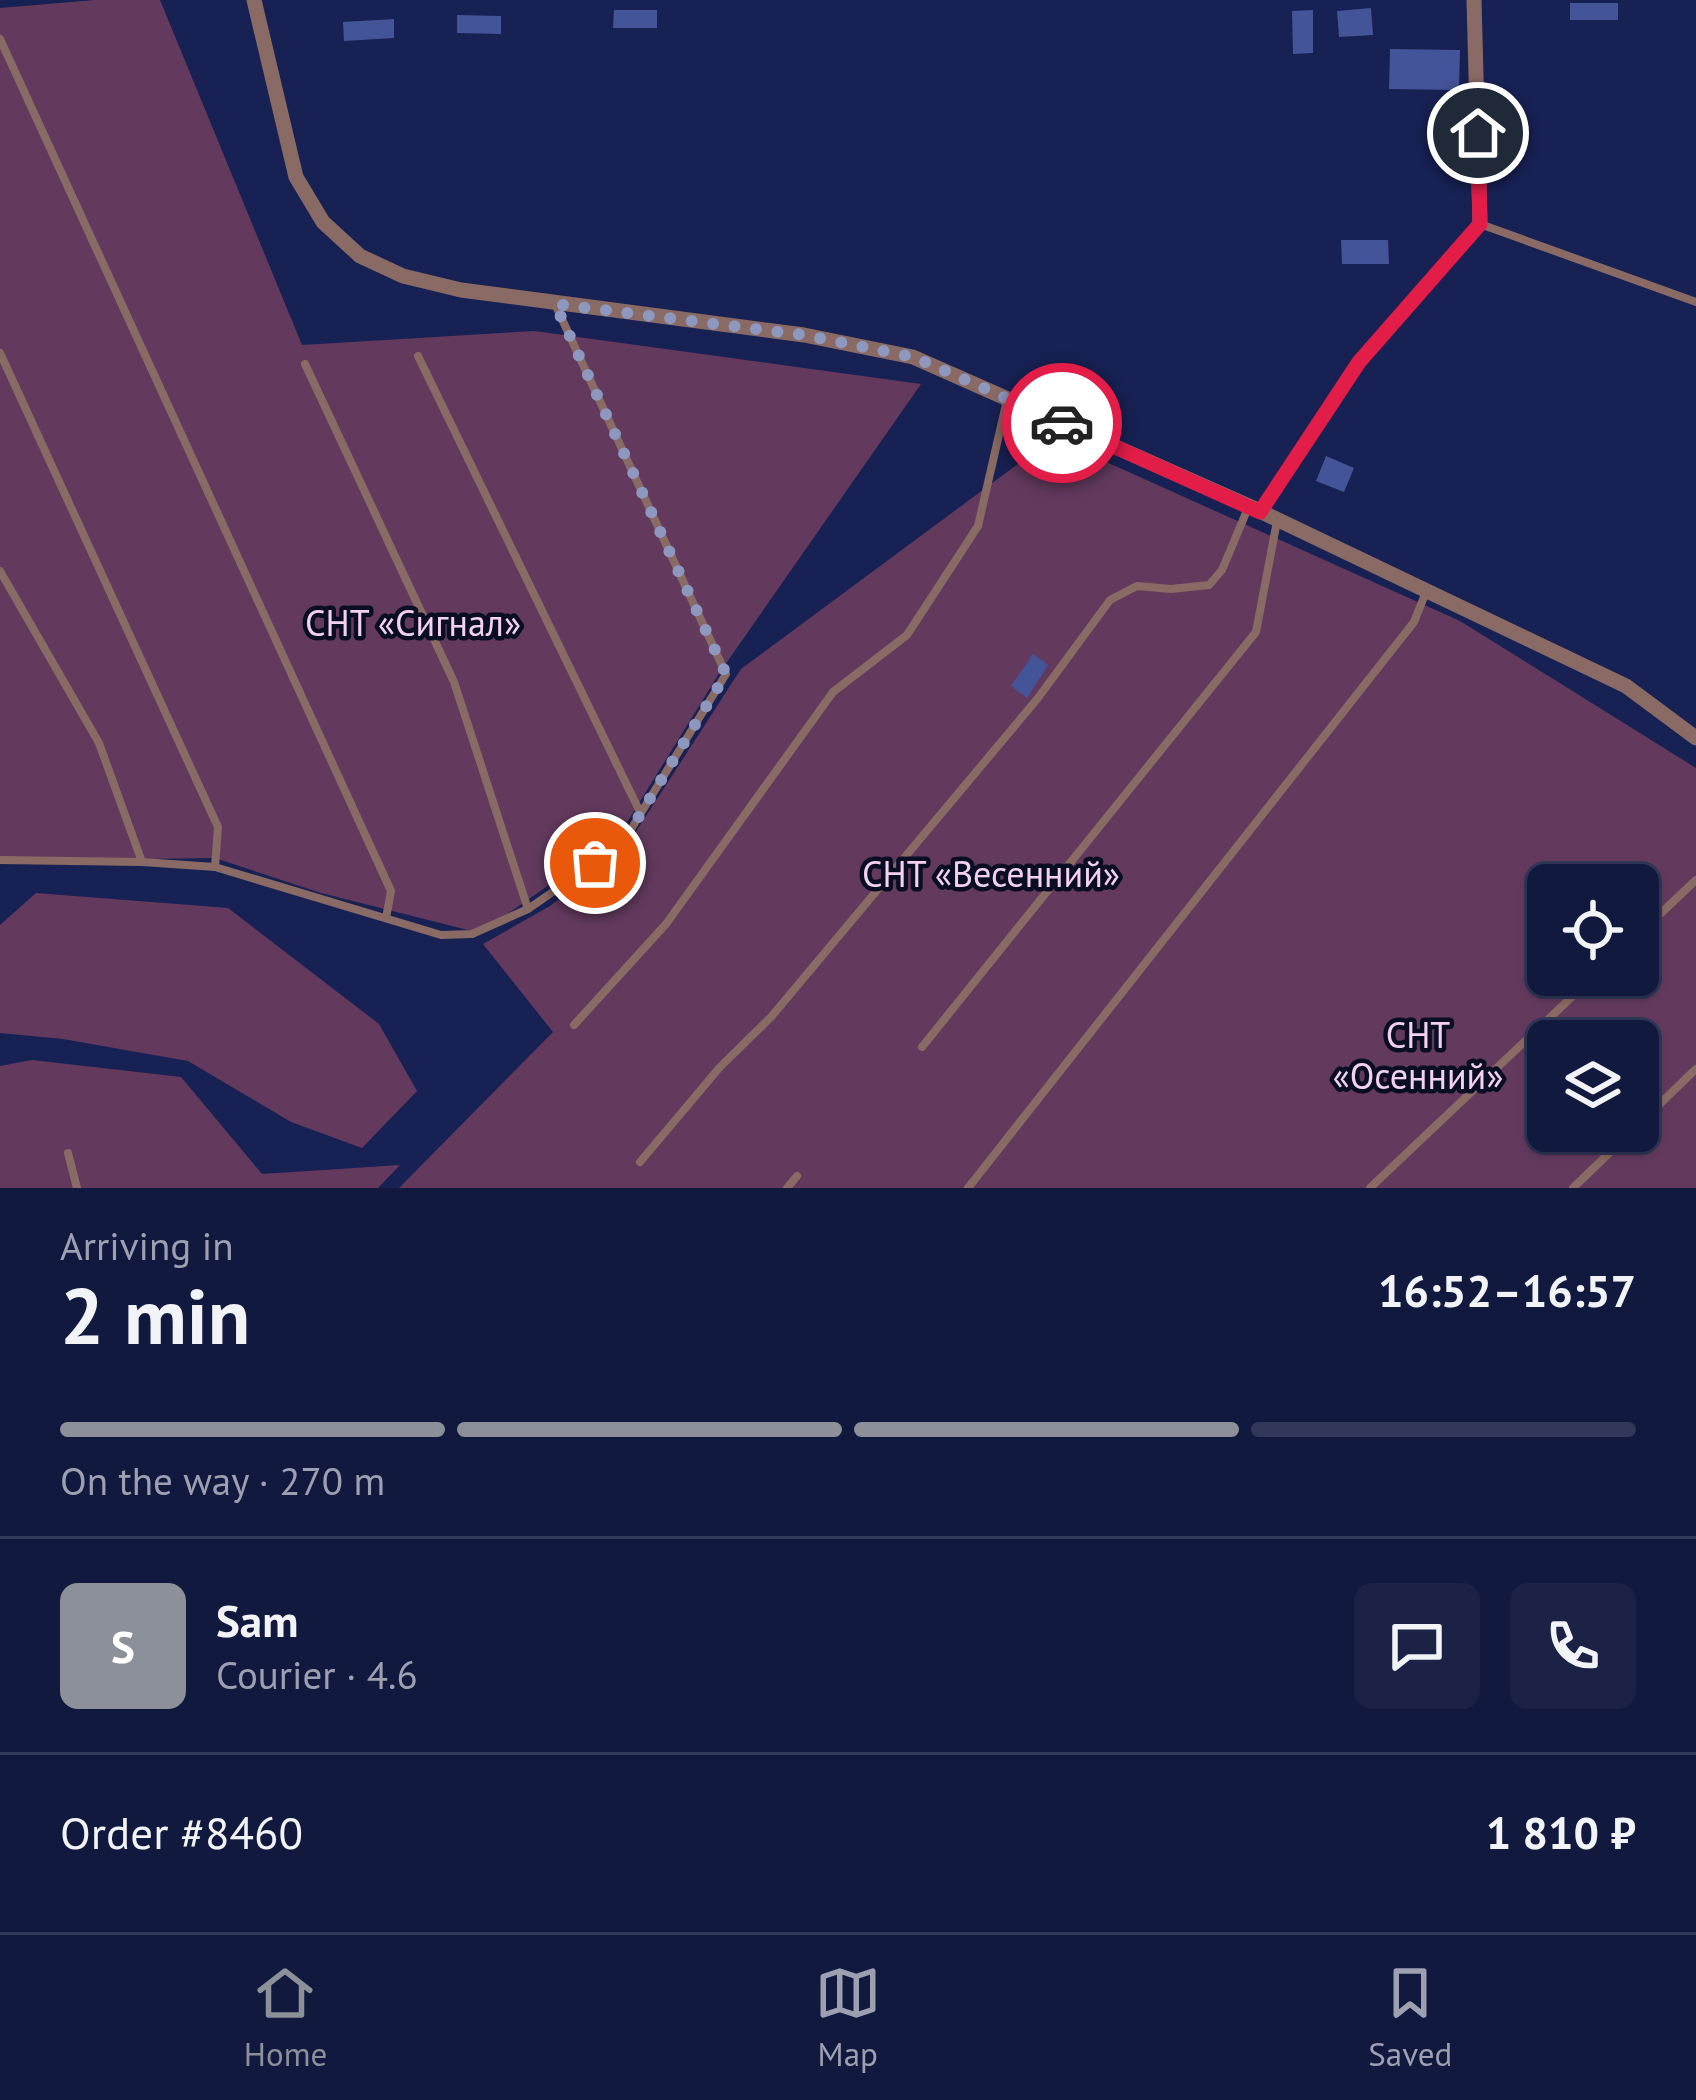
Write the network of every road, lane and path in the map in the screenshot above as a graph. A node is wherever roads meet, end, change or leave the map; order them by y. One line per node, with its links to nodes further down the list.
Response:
1 (254, 0): 6 (street)
2 (1474, 0): 4 (street)
3 (0, 39): 23 (lane)
4 (1480, 224): 5 (lane); 11 (lane)
5 (1696, 302)
6 (555, 304): 10 (street); 16 (lane)
7 (0, 353): 19 (lane)
8 (418, 356): 16 (lane)
9 (304, 364): 21 (lane)
10 (1007, 399): 11 (street); 25 (lane)
11 (1254, 509): 12 (street); 31 (lane)
12 (1277, 520): 14 (street); 26 (lane)
13 (0, 571): 18 (lane)
14 (1426, 590): 15 (street); 35 (lane)
15 (1696, 738)
16 (641, 814): 21 (lane)
17 (0, 860): 18 (lane)
18 (142, 862): 19 (lane)
19 (215, 867): 23 (lane)
20 (1696, 880): 22 (lane)
21 (528, 909): 23 (lane)
22 (1659, 915)
23 (386, 918)
24 (1573, 996): 36 (lane)
25 (574, 1025)
26 (922, 1046)
27 (1696, 1070): 28 (lane)
28 (1659, 1105)
29 (1610, 1152): 37 (lane)
30 (68, 1153): 33 (lane)
31 (640, 1162)
32 (797, 1176): 34 (lane)
33 (77, 1188)
34 (788, 1188)
35 (968, 1188)
36 (1370, 1188)
37 (1573, 1188)

